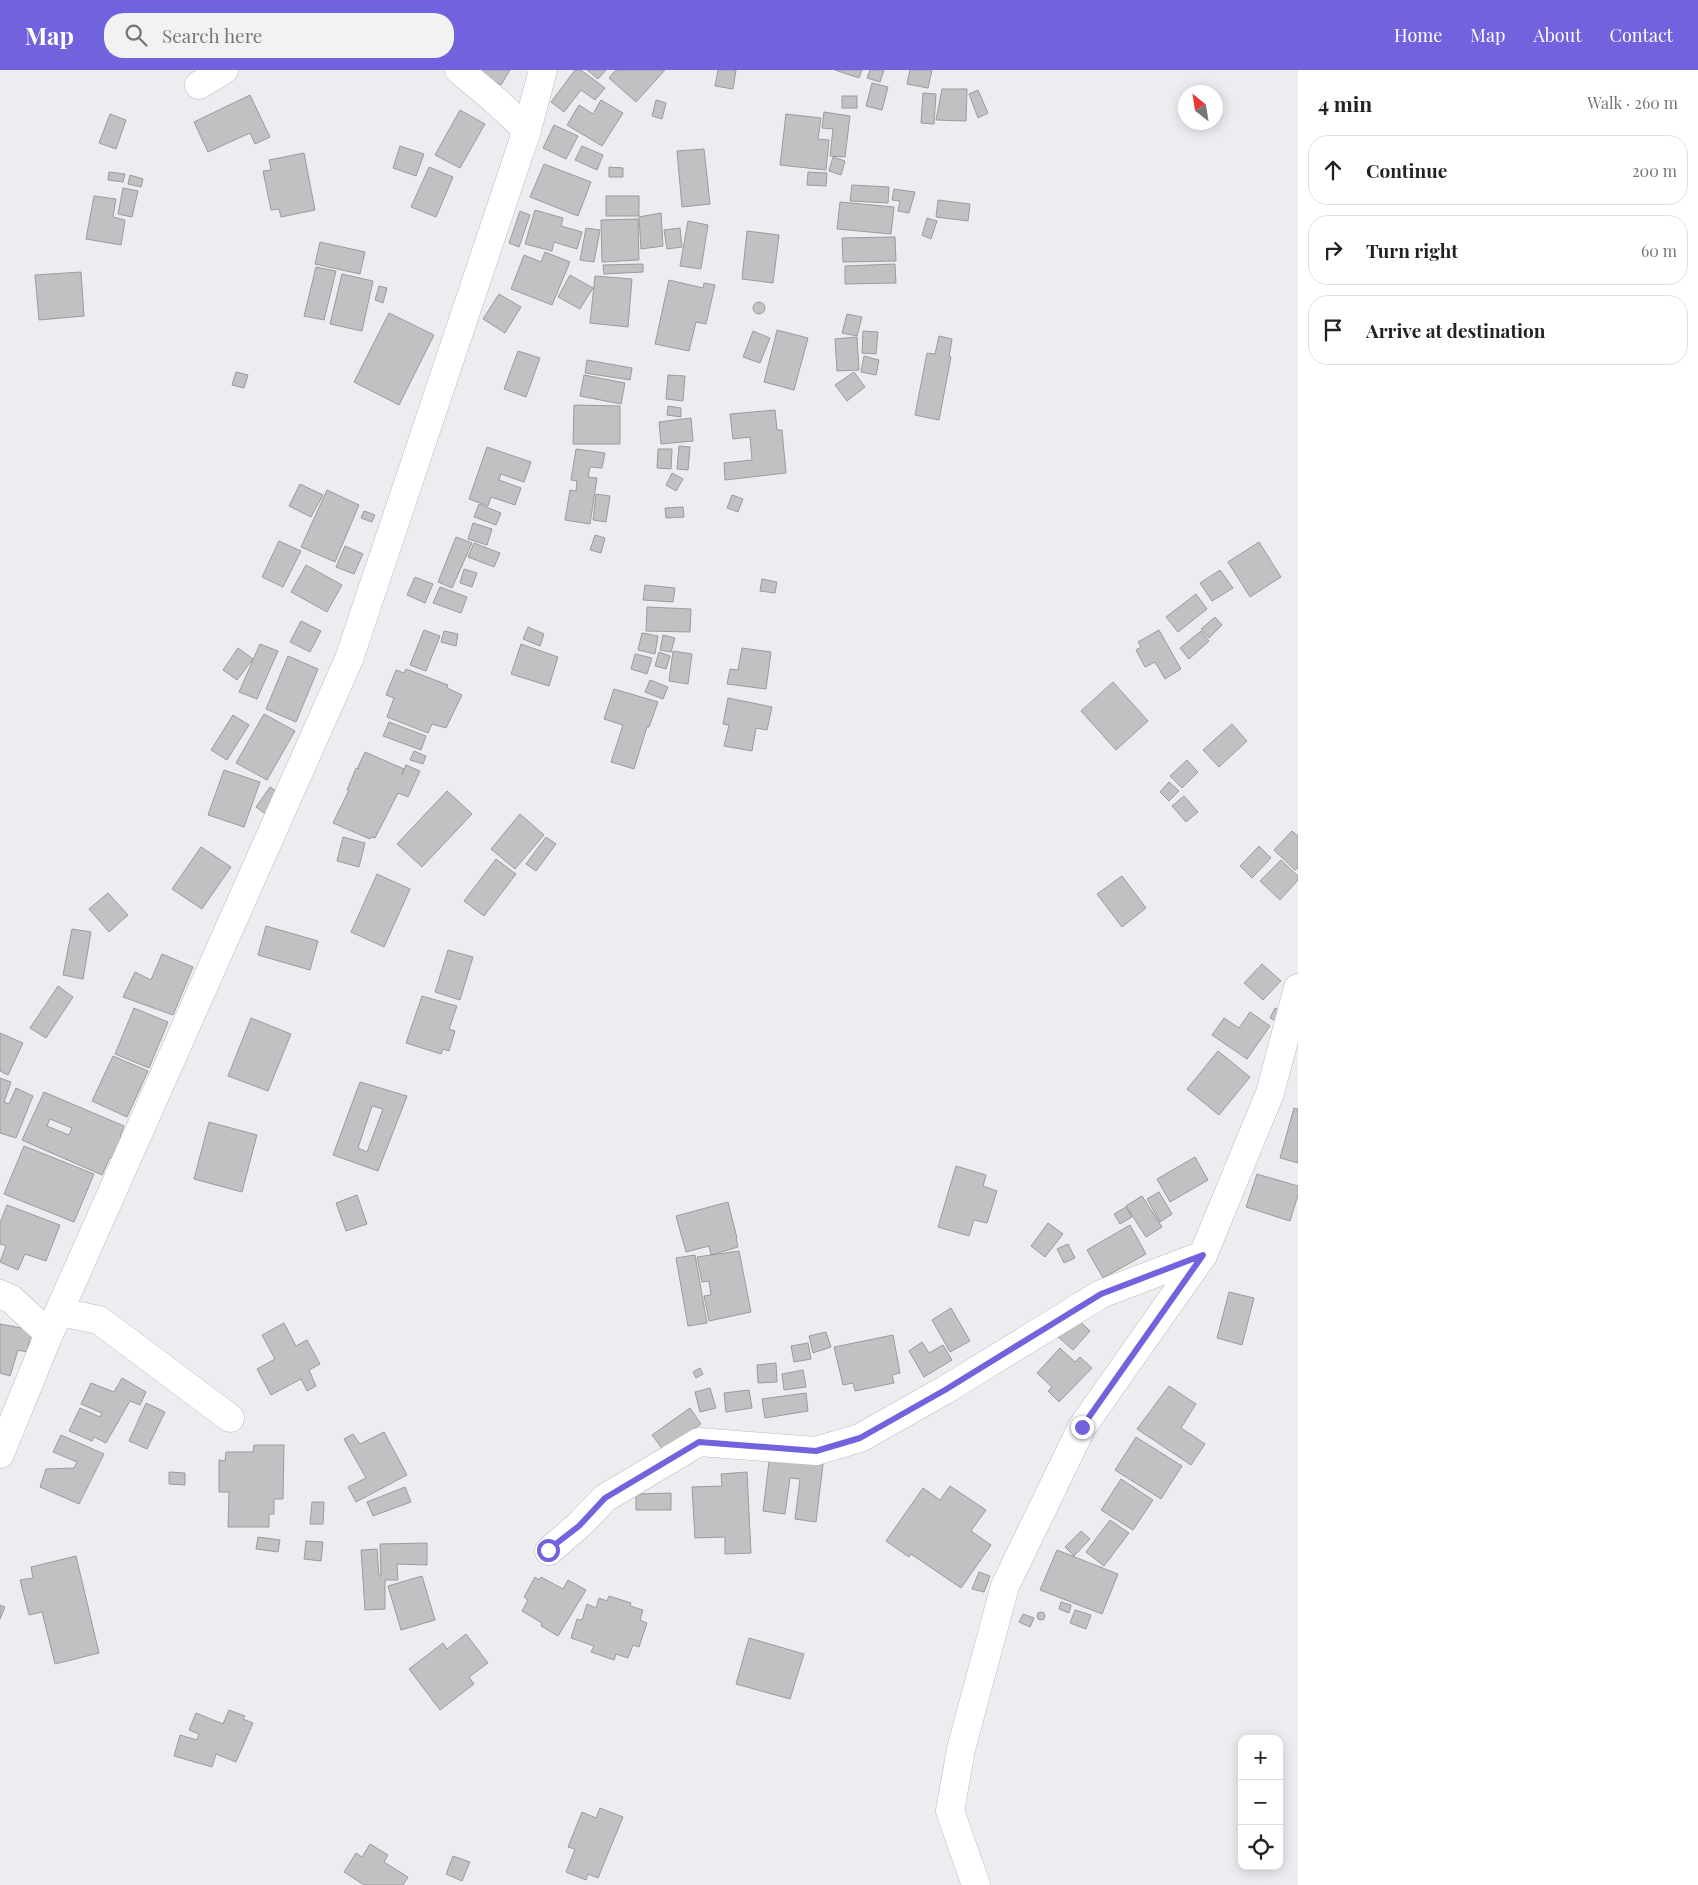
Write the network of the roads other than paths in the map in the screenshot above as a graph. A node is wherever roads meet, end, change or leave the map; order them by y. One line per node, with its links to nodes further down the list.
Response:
1 (224, 70): 4 (street)
2 (459, 70): 5 (street)
3 (544, 70): 5 (street)
4 (199, 85)
5 (527, 130): 9 (street)
6 (1298, 988): 7 (street)
7 (1203, 1255): 12 (street); 13 (street)
8 (0, 1294): 9 (street)
9 (55, 1323): 10 (street); 11 (street)
10 (230, 1418)
11 (0, 1454)
12 (548, 1550)
13 (976, 1885)

